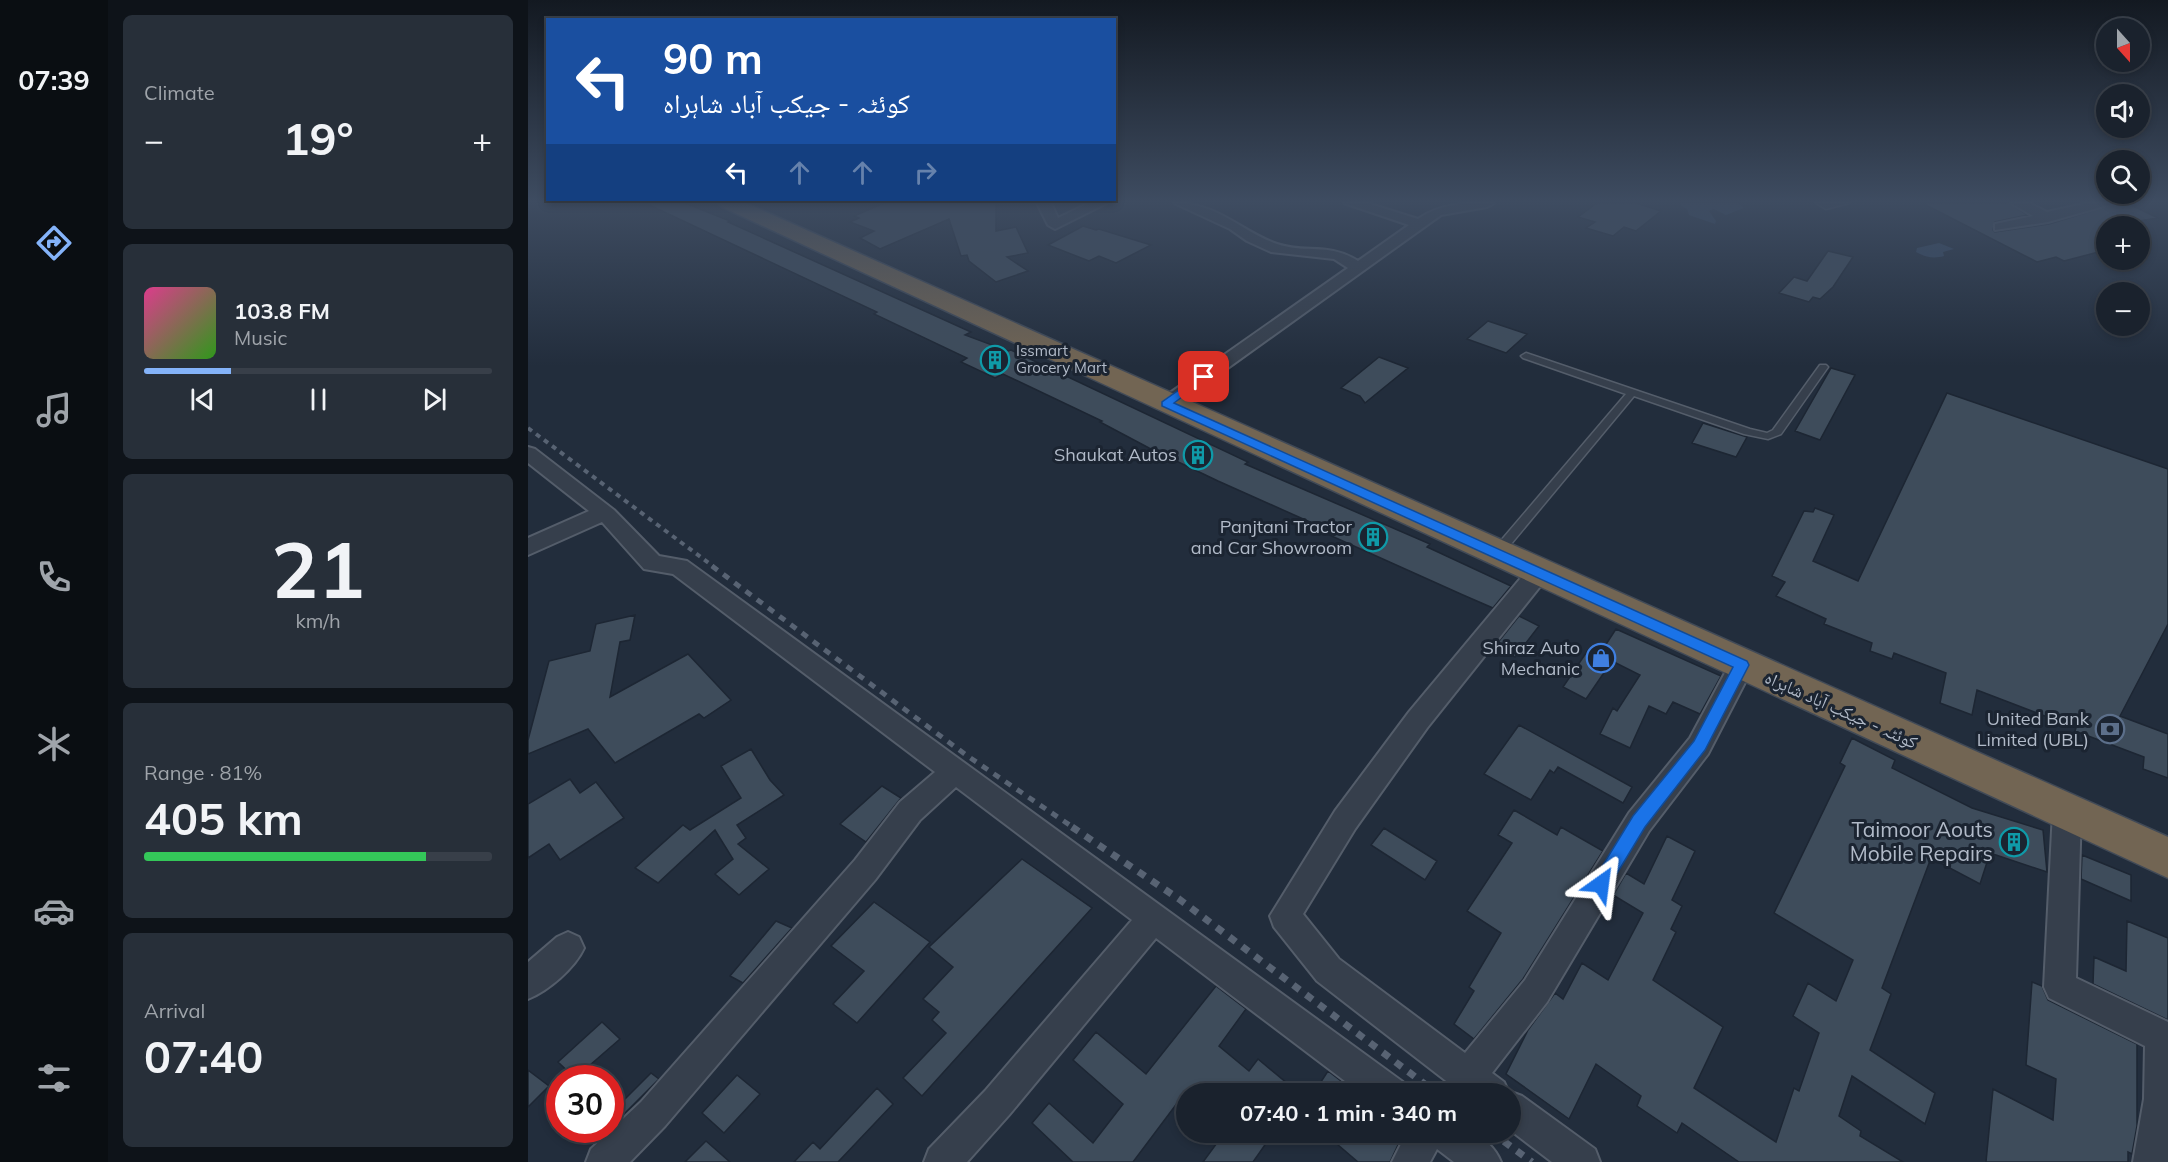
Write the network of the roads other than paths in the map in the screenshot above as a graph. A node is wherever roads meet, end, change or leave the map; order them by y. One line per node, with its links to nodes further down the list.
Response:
1 (847, 257): 8 (highway, کوئٹہ - جیکب آباد شاہراہ)
2 (1341, 257): 4 (street)
3 (1373, 257): 4 (street)
4 (1358, 268): 8 (street)
5 (1526, 356): 7 (lane)
6 (1823, 367): 7 (lane)
7 (1632, 393): 12 (lane)
8 (1166, 404): 12 (highway, کوئٹہ - جیکب آباد شاہراہ)
9 (528, 453): 10 (street)
10 (604, 513): 11 (street); 15 (street)
11 (528, 547)
12 (1496, 554): 13 (highway, کوئٹہ - جیکب آباد شاہراہ)
13 (1538, 573): 14 (highway, کوئٹہ - جیکب آباد شاہراہ); 21 (street)
14 (1742, 665): 16 (highway, کوئٹہ - جیکب آباد شاہراہ); 21 (street)
15 (954, 772): 18 (street); 27 (street)
16 (2067, 811): 17 (highway, کوئٹہ - جیکب آباد شاہراہ); 32 (street)
17 (2168, 858)
18 (1153, 918): 22 (street); 28 (street)
19 (568, 948): 20 (street)
20 (528, 983)
21 (1468, 1076): 23 (street)
22 (1376, 1083)
23 (1477, 1083)
24 (1521, 1116): 31 (street)
25 (1421, 1143): 29 (street)
26 (1458, 1143): 30 (street)
27 (604, 1162)
28 (942, 1162)
29 (1410, 1162)
30 (1483, 1162)
31 (1582, 1162)
32 (2151, 1162)

